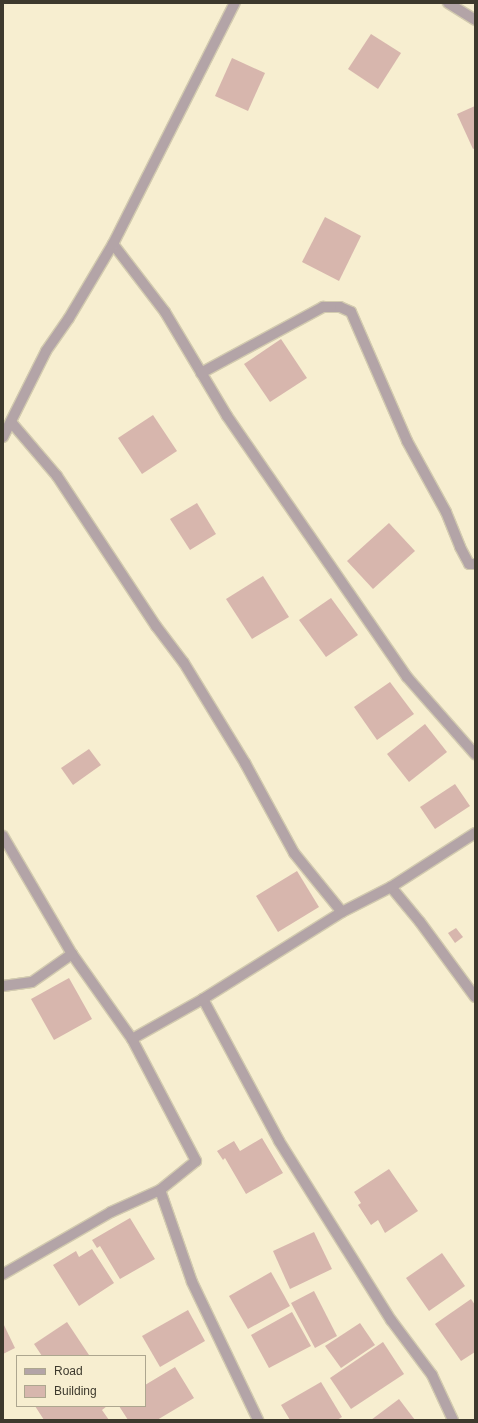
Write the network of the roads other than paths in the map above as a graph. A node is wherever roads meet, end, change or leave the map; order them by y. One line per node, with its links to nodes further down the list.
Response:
1 (235, 3): 4 (street)
2 (448, 3): 3 (street)
3 (475, 20)
4 (113, 244): 5 (street); 6 (street)
5 (201, 373): 8 (street); 9 (street)
6 (11, 422): 7 (street); 13 (street)
7 (3, 438)
8 (475, 564)
9 (475, 754)
10 (475, 833): 12 (street)
11 (3, 836): 14 (street)
12 (391, 887): 13 (street); 16 (street)
13 (342, 912): 17 (street)
14 (72, 954): 15 (street); 18 (street)
15 (3, 986)
16 (475, 997)
17 (203, 999): 18 (street); 22 (street)
18 (132, 1039): 19 (street)
19 (160, 1190): 20 (street); 21 (street)
20 (3, 1274)
21 (258, 1420)
22 (452, 1420)

